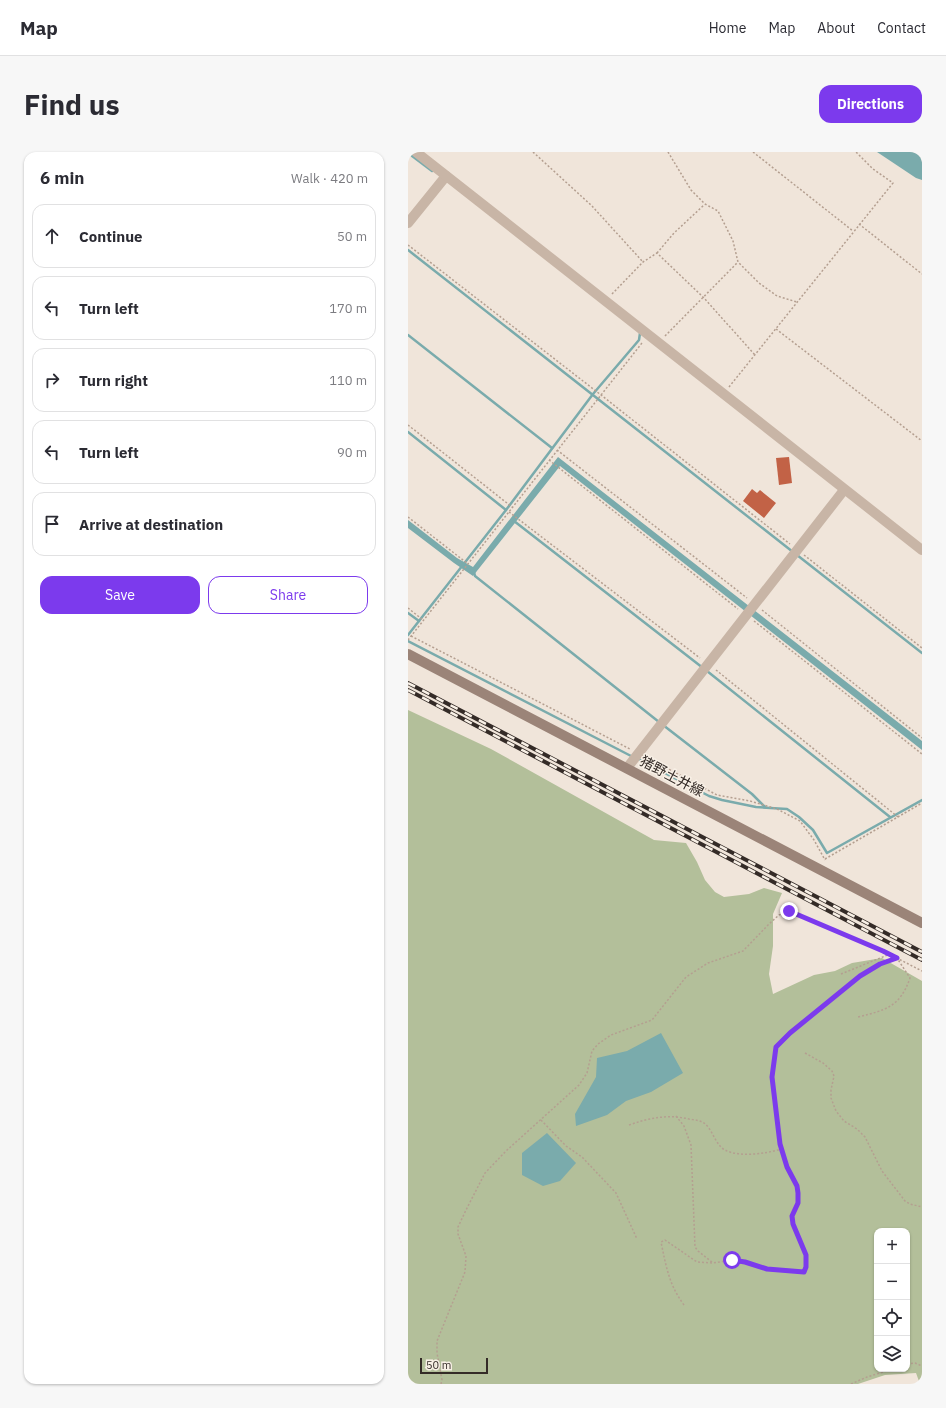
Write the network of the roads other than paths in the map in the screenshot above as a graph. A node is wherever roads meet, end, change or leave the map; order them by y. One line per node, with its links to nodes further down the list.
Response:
1 (423, 154): 2 (street)
2 (446, 176): 3 (street); 4 (street)
3 (408, 223)
4 (844, 490): 5 (street); 7 (street)
5 (922, 550)
6 (408, 654): 7 (main road, 猪野土井線)
7 (627, 768): 8 (main road, 猪野土井線)
8 (922, 924)

